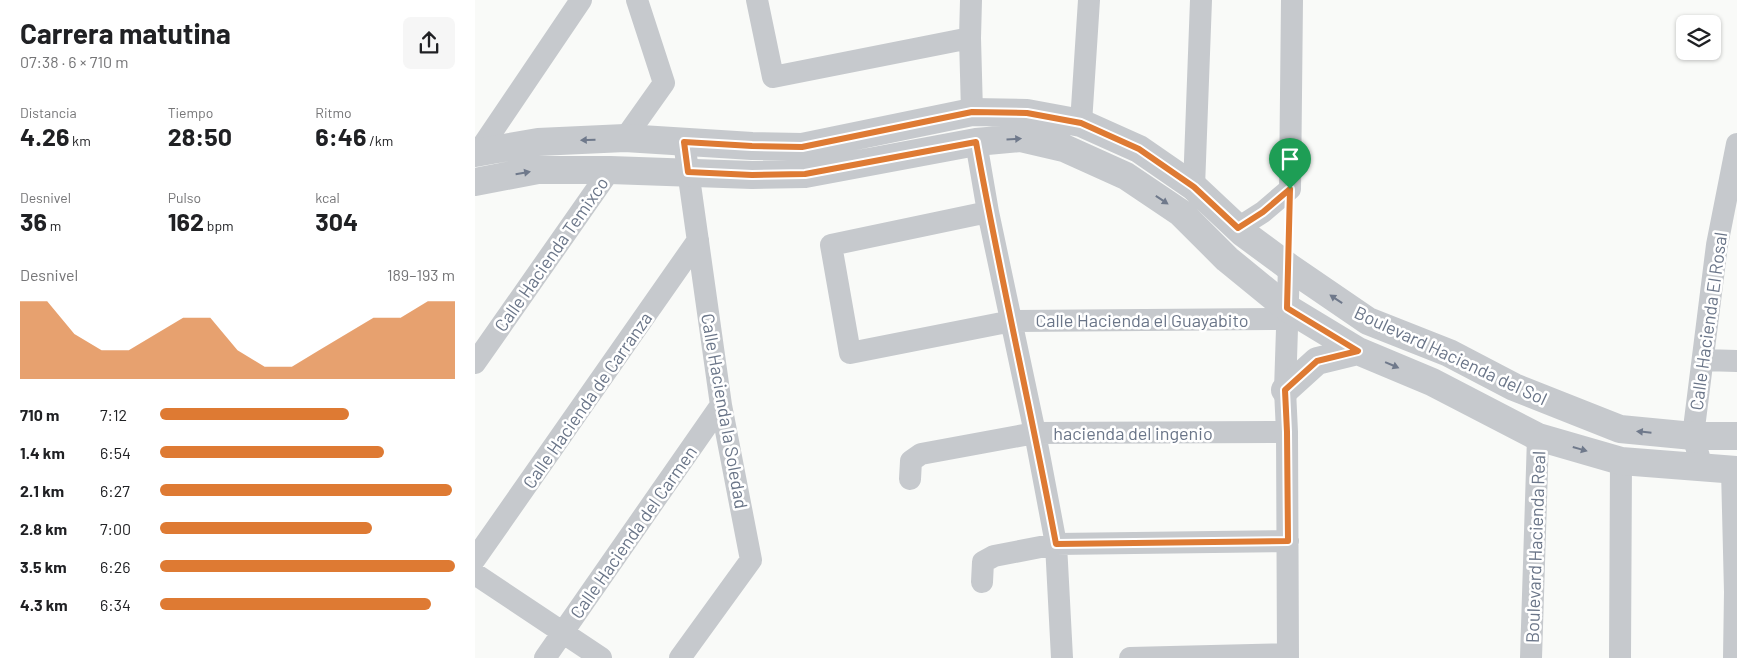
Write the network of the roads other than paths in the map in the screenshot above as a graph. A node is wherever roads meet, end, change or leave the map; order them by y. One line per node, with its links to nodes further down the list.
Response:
1 (581, 0): 15 (street)
2 (637, 0): 11 (street)
3 (757, 0): 8 (street)
4 (971, 0): 8 (street)
5 (1089, 0): 10 (street)
6 (1201, 0): 19 (street)
7 (1292, 0): 21 (street)
8 (970, 38): 9 (street)
9 (972, 112): 10 (street, Boulevard Hacienda del Sol); 12 (street, Boulevard Hacienda del Sol)
10 (1081, 123): 19 (street, Boulevard Hacienda del Sol)
11 (625, 138): 12 (street, Boulevard Hacienda del Sol); 15 (street, Boulevard Hacienda del Sol, one-way to 15)
12 (684, 142): 17 (street, Calle Hacienda la Soledad)
13 (976, 142): 17 (street, Boulevard Hacienda del Sol); 20 (street); 25 (street, Boulevard Hacienda del Sol, one-way to 25)
14 (1737, 144): 23 (street, Calle Hacienda El Rosal)
15 (477, 152)
16 (610, 170): 17 (street, Boulevard Hacienda del Sol); 18 (street, Boulevard Hacienda del Sol, one-way to 16); 30 (street, Calle Hacienda Temixco)
17 (688, 172): 22 (street, Calle Hacienda la Soledad)
18 (475, 182)
19 (1194, 187): 21 (street, Boulevard Hacienda del Sol)
20 (988, 212): 26 (street); 26 (street, Calle Hacienda el Guayabito)
21 (1238, 228): 24 (street, Boulevard Hacienda del Sol)
22 (698, 240): 32 (street, Calle Hacienda la Soledad); 44 (street, Calle Hacienda de Carranza)
23 (1727, 247): 28 (street, Calle Hacienda El Rosal)
24 (1289, 267): 25 (street); 35 (street, Boulevard Hacienda del Sol, one-way to 24)
25 (1287, 314): 26 (street, Calle Hacienda el Guayabito); 27 (street, Boulevard Hacienda del Sol); 31 (street)
26 (1012, 321): 34 (street)
27 (1358, 351): 31 (street); 37 (street, Boulevard Hacienda del Sol, one-way to 37)
28 (1703, 360): 29 (street); 35 (street, Calle Hacienda El Rosal)
29 (1737, 361)
30 (475, 363)
31 (1285, 390): 33 (street)
32 (721, 405): 48 (street, Calle Hacienda del Carmen); 52 (street, Calle Hacienda la Soledad)
33 (1287, 432): 34 (street, hacienda del ingenio); 42 (street)
34 (1035, 433): 41 (street, hacienda del ingenio); 43 (street)
35 (1693, 436): 36 (street, Boulevard Hacienda del Sol); 39 (street, Calle Hacienda El Rosal)
36 (1737, 436)
37 (1538, 437): 38 (street, Boulevard Hacienda del Sol, one-way to 38); 55 (street, Boulevard Hacienda Real)
38 (1621, 461): 39 (street, Boulevard Hacienda del Sol); 56 (street)
39 (1702, 468): 40 (street, Boulevard Hacienda del Sol)
40 (1735, 470): 47 (street)
41 (910, 479)
42 (1288, 541): 43 (street); 49 (street)
43 (1056, 544): 46 (street); 53 (street)
44 (475, 559)
45 (475, 574): 48 (street)
46 (982, 582)
47 (1736, 593): 57 (street)
48 (563, 632): 50 (street, Calle Hacienda del Carmen); 51 (street)
49 (1288, 656): 54 (street)
50 (545, 658)
51 (601, 658)
52 (680, 658)
53 (1062, 658)
54 (1131, 658)
55 (1531, 658)
56 (1620, 658)
57 (1734, 658)

